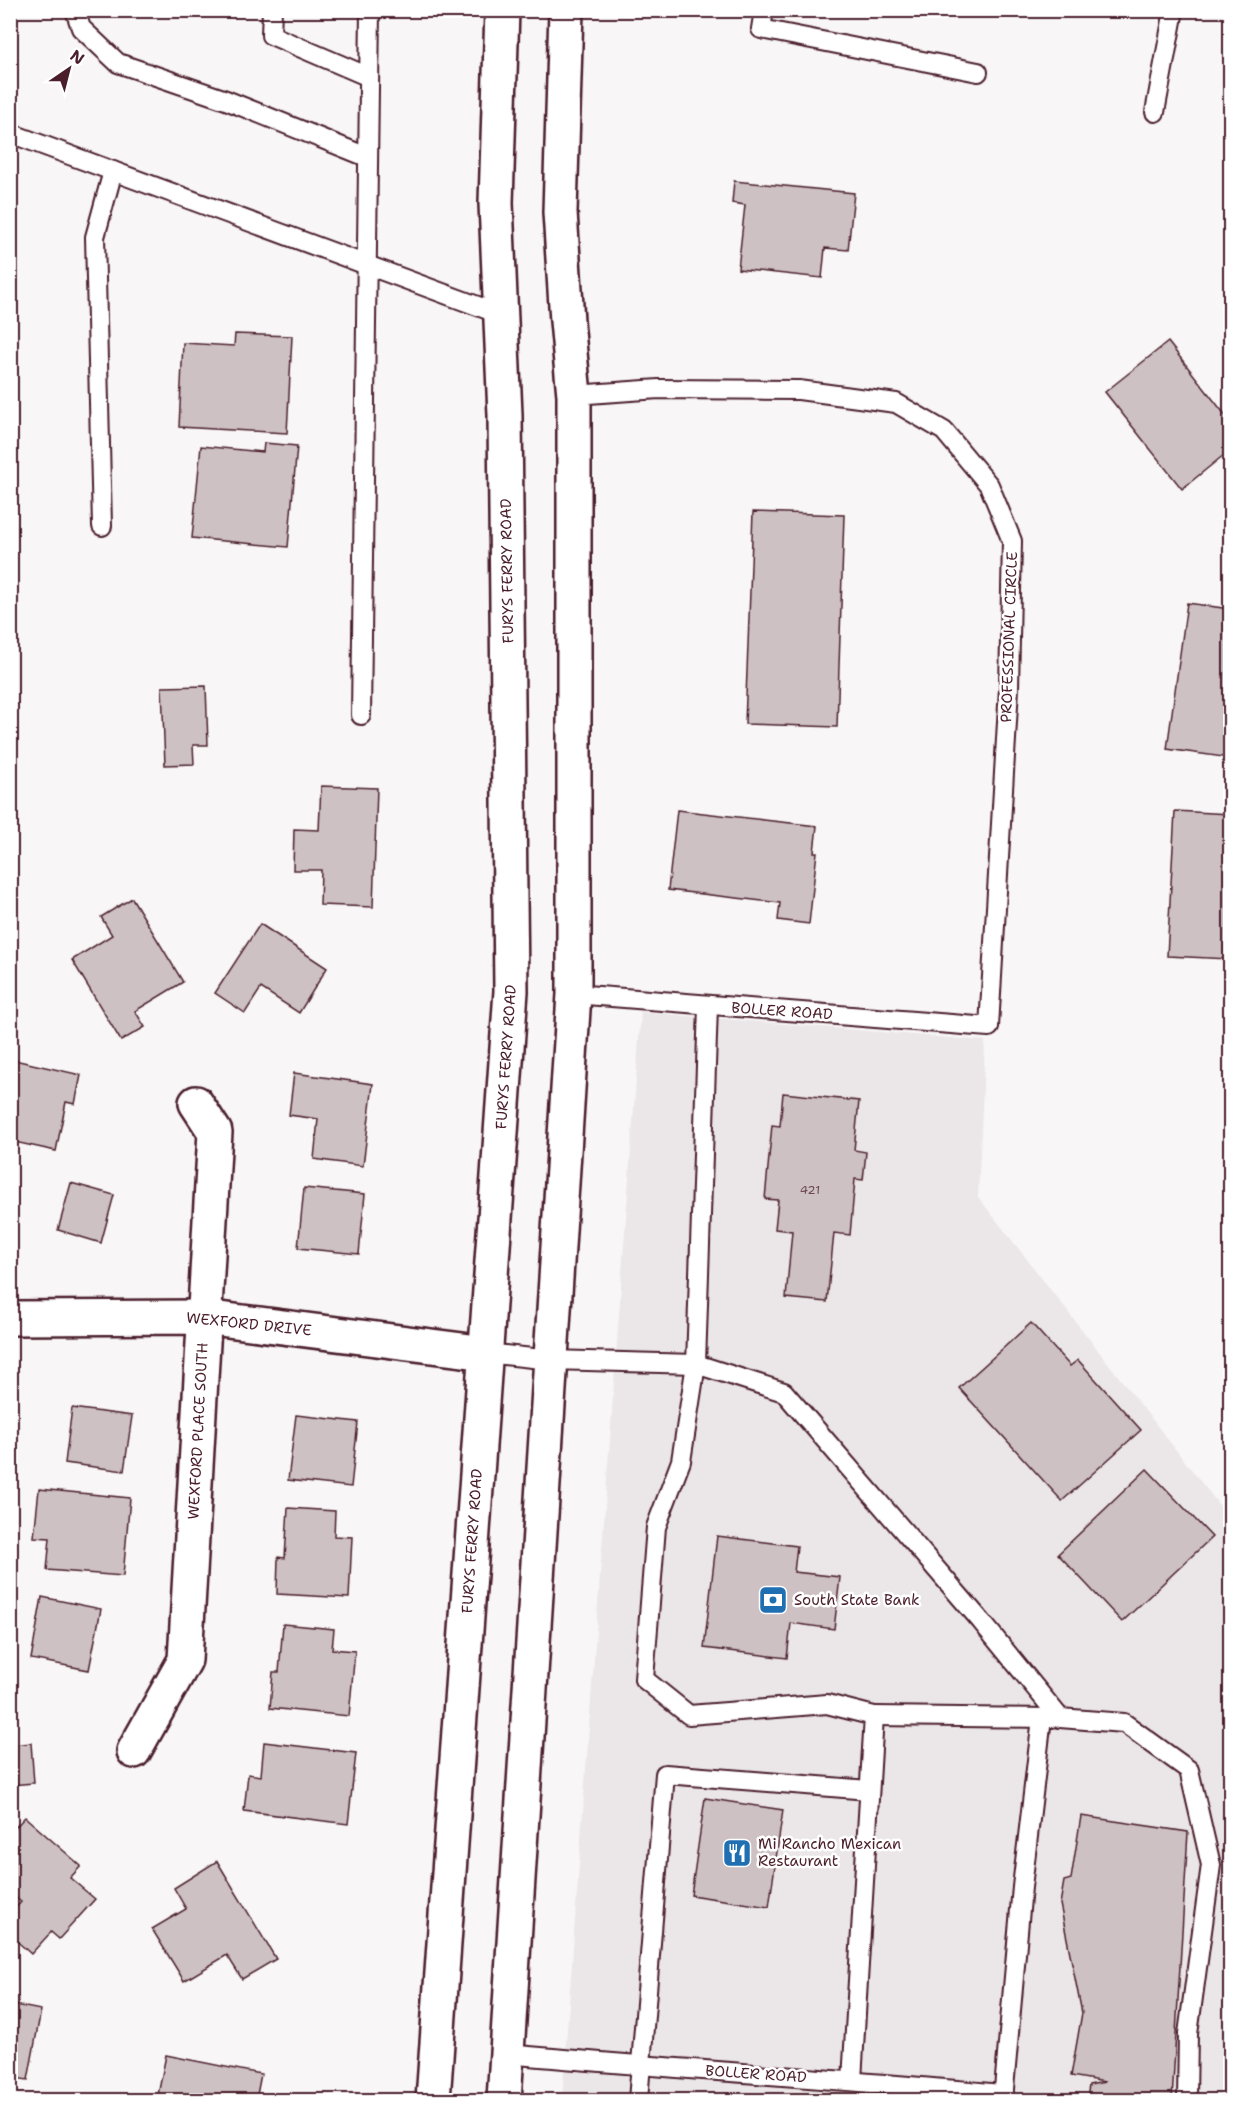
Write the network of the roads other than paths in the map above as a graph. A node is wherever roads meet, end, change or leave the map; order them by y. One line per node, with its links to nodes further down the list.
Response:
1 (75, 10): 12 (lane)
2 (272, 10): 9 (lane)
3 (370, 10): 9 (lane)
4 (502, 10): 15 (main road, FURYS FERRY ROAD)
5 (566, 10): 16 (main road)
6 (764, 10): 8 (lane)
7 (1174, 10): 10 (lane)
8 (978, 72)
9 (369, 77): 12 (lane)
10 (1155, 112)
11 (10, 133): 13 (lane)
12 (367, 157): 14 (lane)
13 (113, 171): 14 (lane); 17 (lane)
14 (366, 264): 15 (lane); 18 (lane)
15 (502, 315): 25 (main road, FURYS FERRY ROAD)
16 (574, 395): 19 (main road); 21 (lane, PROFESSIONAL CIRCLE)
17 (102, 526)
18 (361, 716)
19 (574, 994): 20 (lane, BOLLER ROAD); 26 (main road)
20 (708, 1006): 21 (lane, BOLLER ROAD); 27 (lane)
21 (989, 1027)
22 (196, 1103): 23 (main road, WEXFORD PLACE SOUTH)
23 (204, 1317): 24 (main road, WEXFORD DRIVE); 25 (main road, WEXFORD DRIVE); 31 (main road, WEXFORD PLACE SOUTH)
24 (10, 1318)
25 (486, 1353): 26 (lane); 37 (main road, FURYS FERRY ROAD)
26 (551, 1360): 27 (lane); 33 (main road)
27 (696, 1364): 28 (lane); 30 (lane)
28 (874, 1716): 29 (lane); 32 (lane)
29 (1042, 1718): 30 (lane); 36 (lane)
30 (1060, 1718): 40 (lane)
31 (134, 1751)
32 (869, 1790): 34 (lane); 35 (lane)
33 (507, 2054): 34 (lane, BOLLER ROAD); 38 (main road)
34 (641, 2066): 35 (lane, BOLLER ROAD); 39 (lane)
35 (852, 2080): 36 (lane, BOLLER ROAD)
36 (1004, 2097)
37 (433, 2100)
38 (504, 2100)
39 (638, 2100)
40 (1187, 2100)

